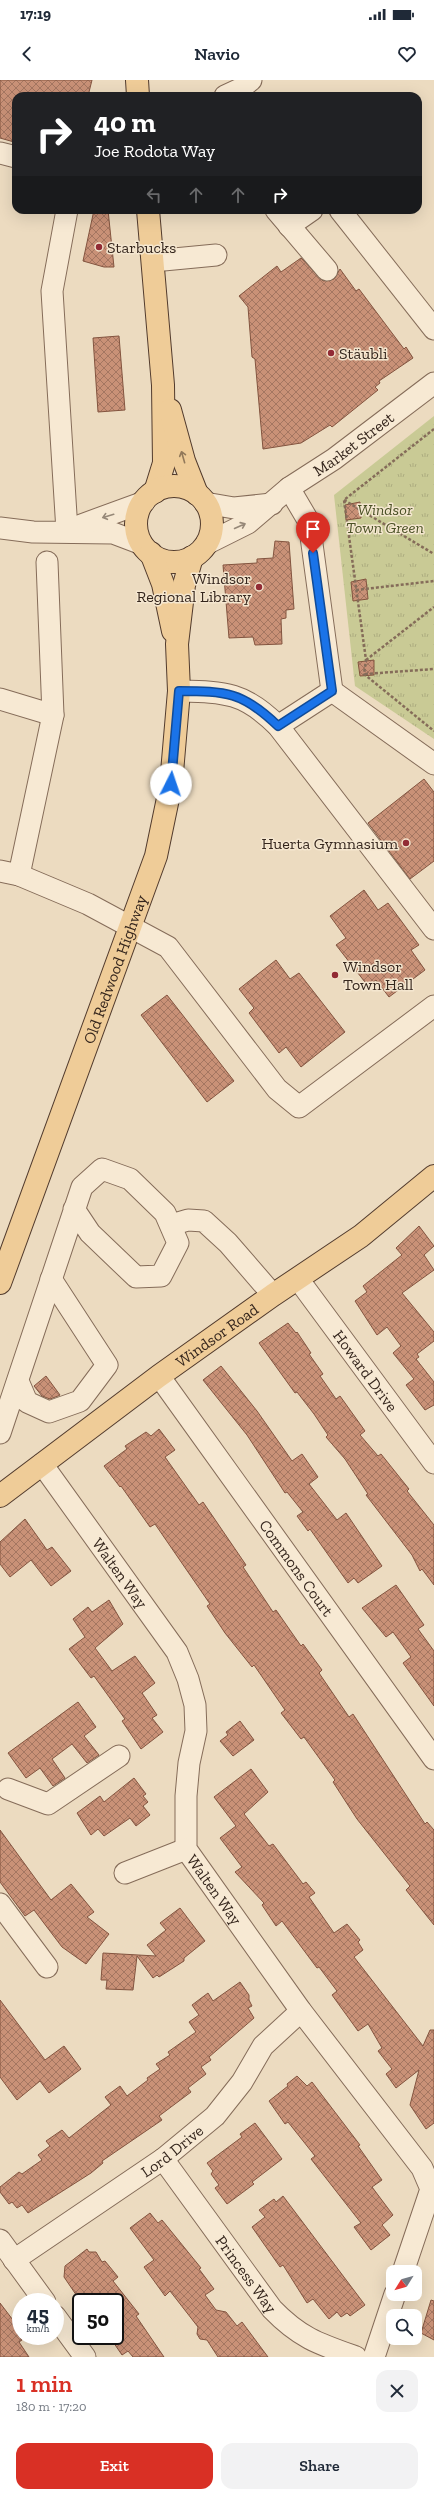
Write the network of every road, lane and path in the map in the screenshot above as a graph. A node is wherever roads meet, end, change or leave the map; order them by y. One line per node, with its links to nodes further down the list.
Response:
1 (137, 80): 2 (main road)
2 (138, 92)
3 (0, 153): 4 (street)
4 (12, 156)
5 (66, 214): 24 (street)
6 (148, 214): 12 (main road)
7 (279, 214): 10 (street)
8 (306, 214): 10 (street)
9 (343, 214): 14 (street)
10 (289, 226): 13 (street)
11 (216, 255): 12 (street)
12 (153, 261): 16 (main road)
13 (327, 270)
14 (434, 329)
15 (434, 383): 18 (street, Market Street)
16 (163, 385): 19 (main road); 20 (main road, one-way to 16)
17 (434, 429): 21 (path)
18 (289, 488): 22 (street, Market Street); 37 (street)
19 (149, 497): 20 (main road); 24 (street, one-way to 24); 25 (main road)
20 (201, 498): 22 (street); 26 (main road)
21 (344, 500): 27 (path); 30 (path)
22 (272, 504): 26 (street, Market Street, one-way to 22)
23 (0, 528): 24 (street)
24 (67, 531): 25 (street)
25 (146, 549): 26 (main road); 32 (main road, Old Redwood Highway)
26 (199, 551): 32 (main road, Old Redwood Highway)
27 (434, 554)
28 (47, 562): 39 (street)
29 (434, 581): 30 (path)
30 (356, 590): 33 (path)
31 (434, 607): 33 (path)
32 (177, 644): 36 (main road, Old Redwood Highway)
33 (366, 660): 35 (path)
34 (434, 669): 35 (path)
35 (364, 674): 41 (path)
36 (179, 691): 40 (street); 44 (main road, Old Redwood Highway)
37 (332, 691): 40 (street); 42 (street)
38 (0, 699): 39 (street)
39 (52, 715): 43 (street)
40 (278, 726): 45 (street)
41 (434, 731)
42 (434, 764)
43 (9, 873): 44 (street)
44 (131, 926): 46 (street); 52 (main road, Old Redwood Highway)
45 (434, 929)
46 (434, 1006)
47 (434, 1176): 51 (main road, Windsor Road)
48 (74, 1209): 49 (street); 49 (street); 50 (street)
49 (171, 1225): 53 (street)
50 (51, 1279): 55 (street); 55 (street)
51 (298, 1279): 53 (main road, Windsor Road); 57 (street, Howard Drive)
52 (0, 1283)
53 (273, 1295): 54 (main road, Windsor Road)
54 (159, 1376): 58 (main road, Windsor Road); 61 (street, Commons Court)
55 (18, 1381): 56 (street)
56 (0, 1433)
57 (434, 1463)
58 (42, 1464): 59 (main road, Windsor Road); 63 (street, Walten Way)
59 (0, 1496)
60 (119, 1756): 62 (street)
61 (434, 1759)
62 (3, 1788)
63 (186, 1849): 64 (street); 67 (street, Walten Way)
64 (124, 1873)
65 (0, 1904): 66 (street)
66 (47, 1967)
67 (301, 2010): 68 (street, Lord Drive); 71 (street, Walten Way)
68 (163, 2159): 70 (street, Lord Drive); 76 (street, Princess Way)
69 (0, 2240): 70 (street)
70 (14, 2260): 72 (street)
71 (405, 2265)
72 (38, 2293)
73 (394, 2301): 77 (street)
74 (64, 2328): 75 (street)
75 (85, 2357)
76 (356, 2357)
77 (374, 2357)

